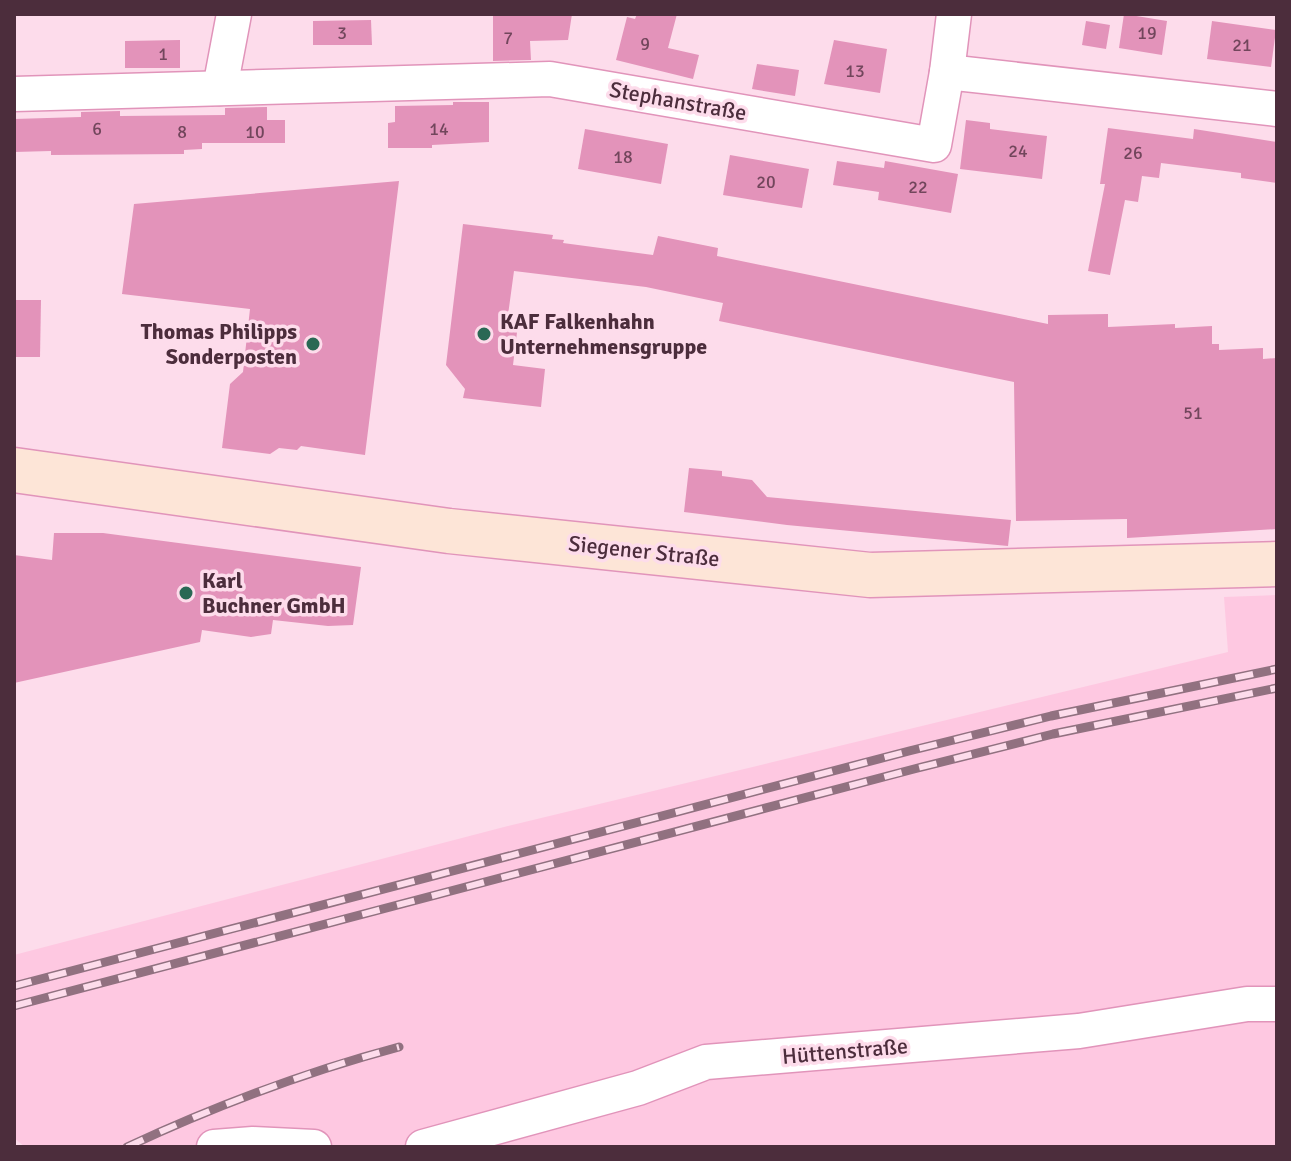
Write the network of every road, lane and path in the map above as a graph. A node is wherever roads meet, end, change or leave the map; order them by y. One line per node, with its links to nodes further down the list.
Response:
1 (234, 14): 4 (street)
2 (954, 14): 3 (street)
3 (947, 72): 4 (street, Stephanstraße); 6 (street)
4 (220, 88): 5 (street, Stephanstraße)
5 (14, 94)
6 (1277, 109)
7 (14, 470): 8 (main road, Siegener Straße)
8 (1277, 564)
9 (1277, 1004): 12 (street, Hüttenstraße)
10 (214, 1147): 11 (street)
11 (314, 1147)
12 (423, 1147)

